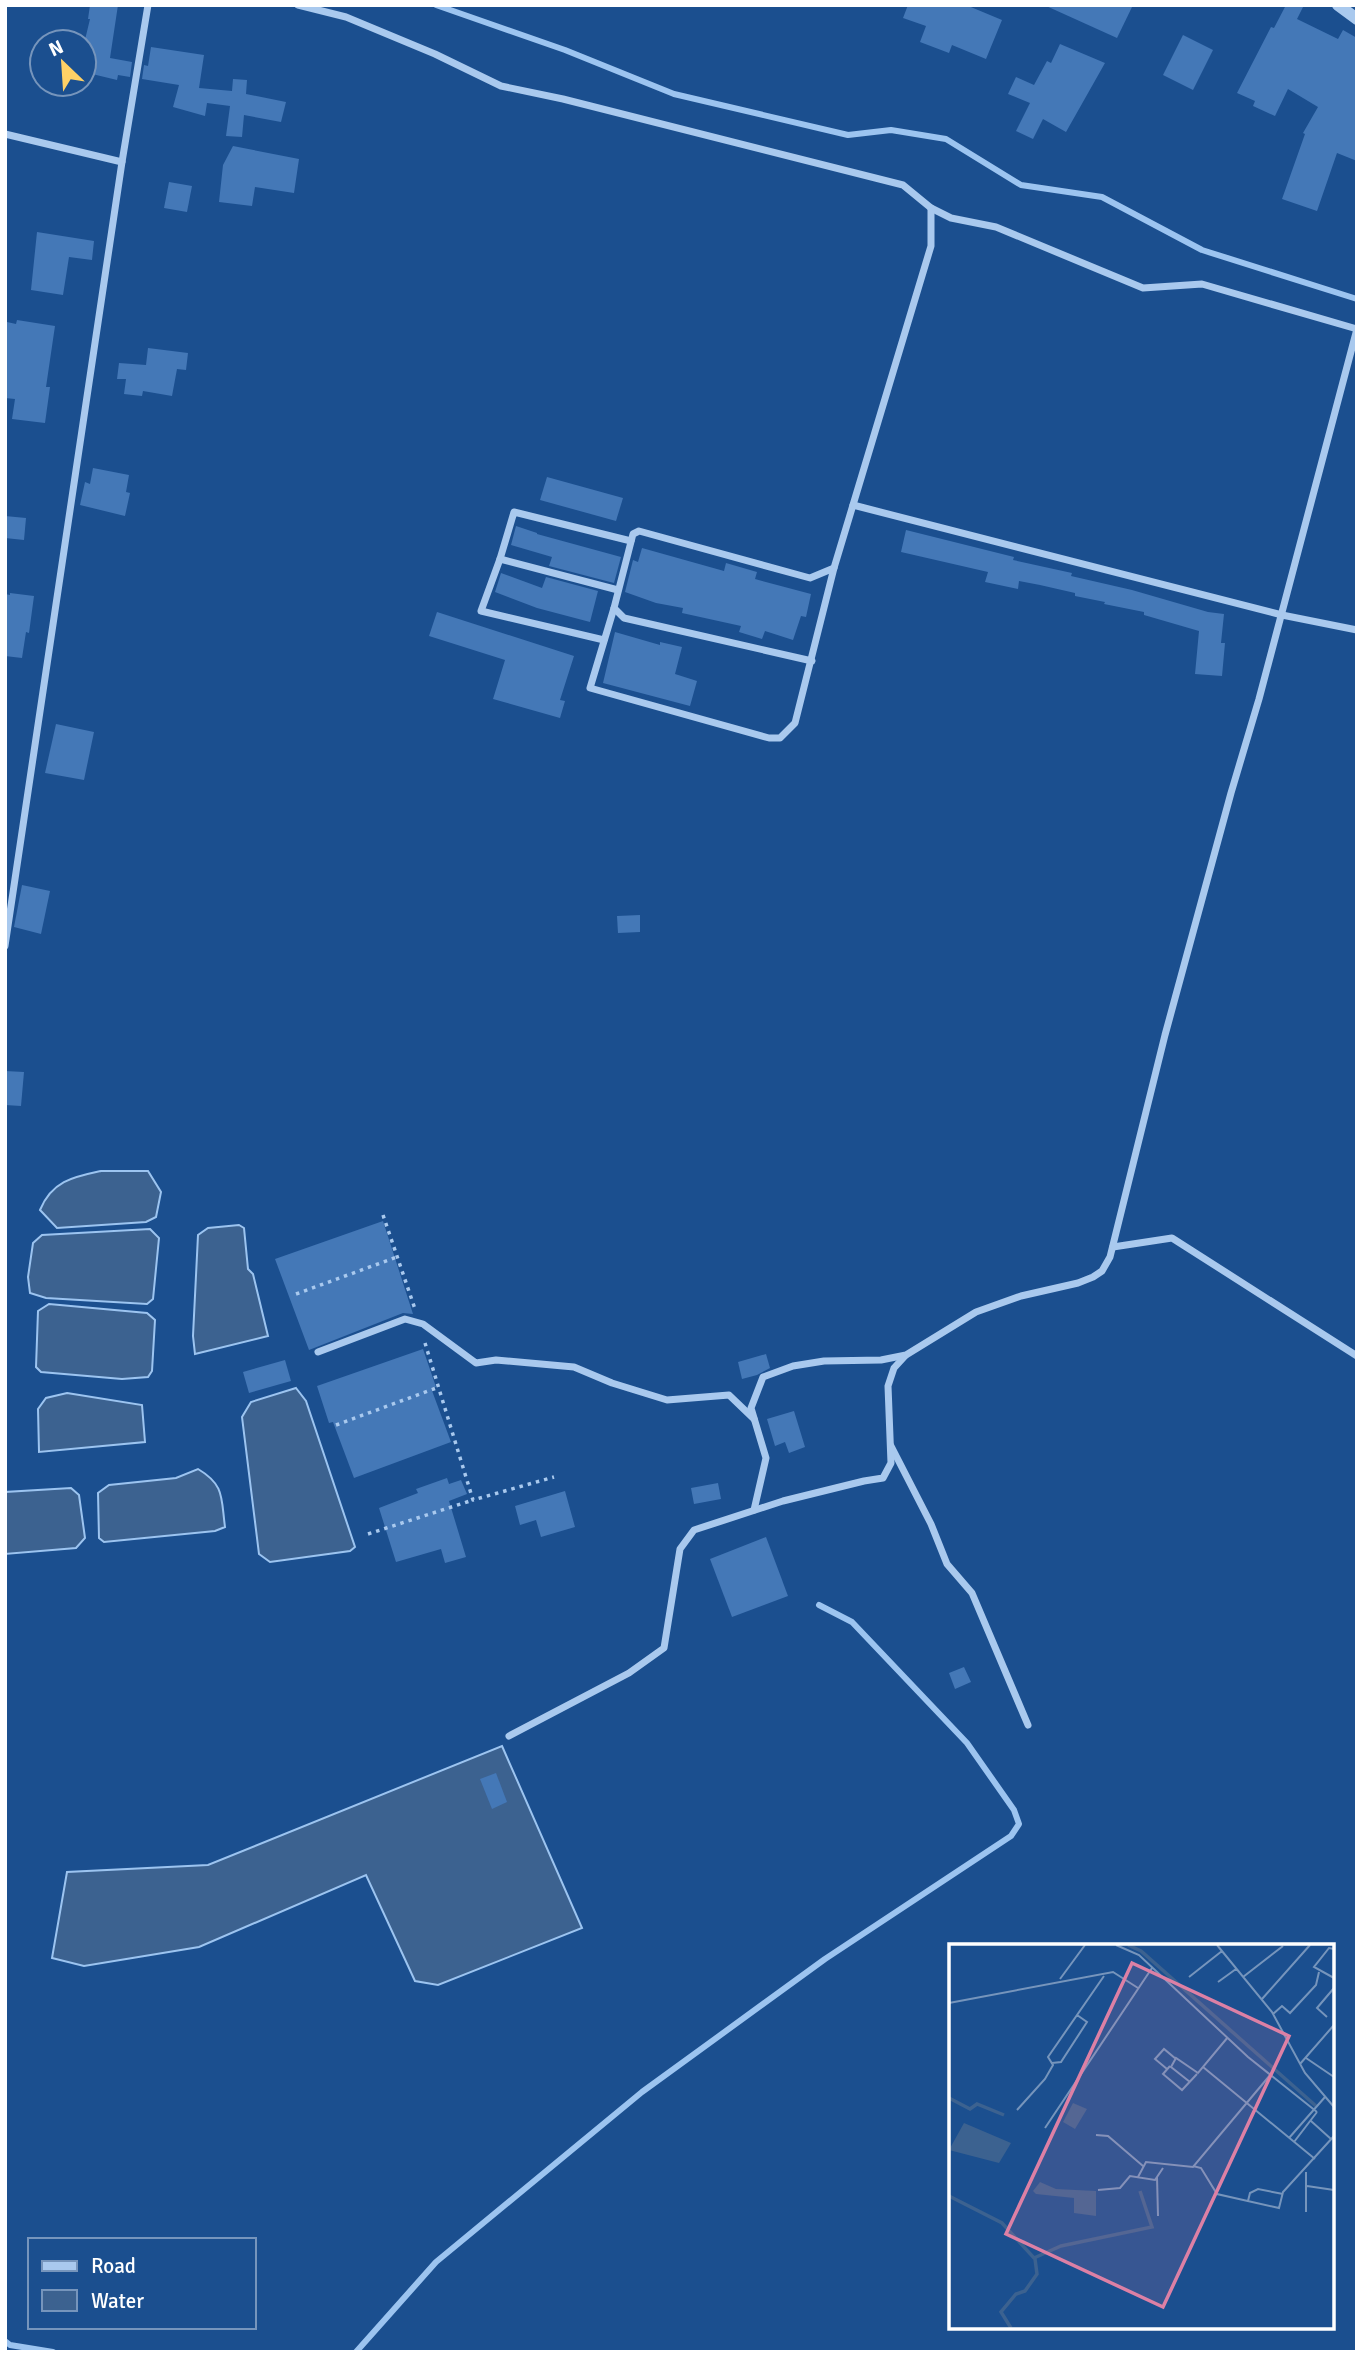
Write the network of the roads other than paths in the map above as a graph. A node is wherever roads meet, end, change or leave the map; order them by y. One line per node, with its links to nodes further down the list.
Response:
1 (148, 5): 6 (street)
2 (298, 5): 7 (street)
3 (1339, 5): 4 (street)
4 (1357, 19)
5 (5, 134): 6 (street)
6 (122, 162): 19 (street)
7 (931, 208): 8 (street); 9 (street)
8 (1357, 329): 15 (street)
9 (853, 505): 12 (street); 15 (street)
10 (631, 541): 11 (street); 12 (street); 13 (street)
11 (500, 559): 13 (street); 17 (street)
12 (834, 568): 18 (street)
13 (618, 590): 14 (street)
14 (614, 608): 17 (street); 18 (street)
15 (1282, 615): 16 (street); 20 (street)
16 (1357, 630)
17 (604, 640): 18 (street)
18 (812, 661)
19 (5, 946)
20 (1113, 1247): 22 (street); 23 (street)
21 (318, 1352): 24 (street)
22 (905, 1355): 24 (street); 25 (street)
23 (1357, 1356)
24 (755, 1420): 26 (street)
25 (889, 1443): 26 (street); 27 (street)
26 (754, 1510): 28 (street)
27 (1028, 1725)
28 (509, 1737)

